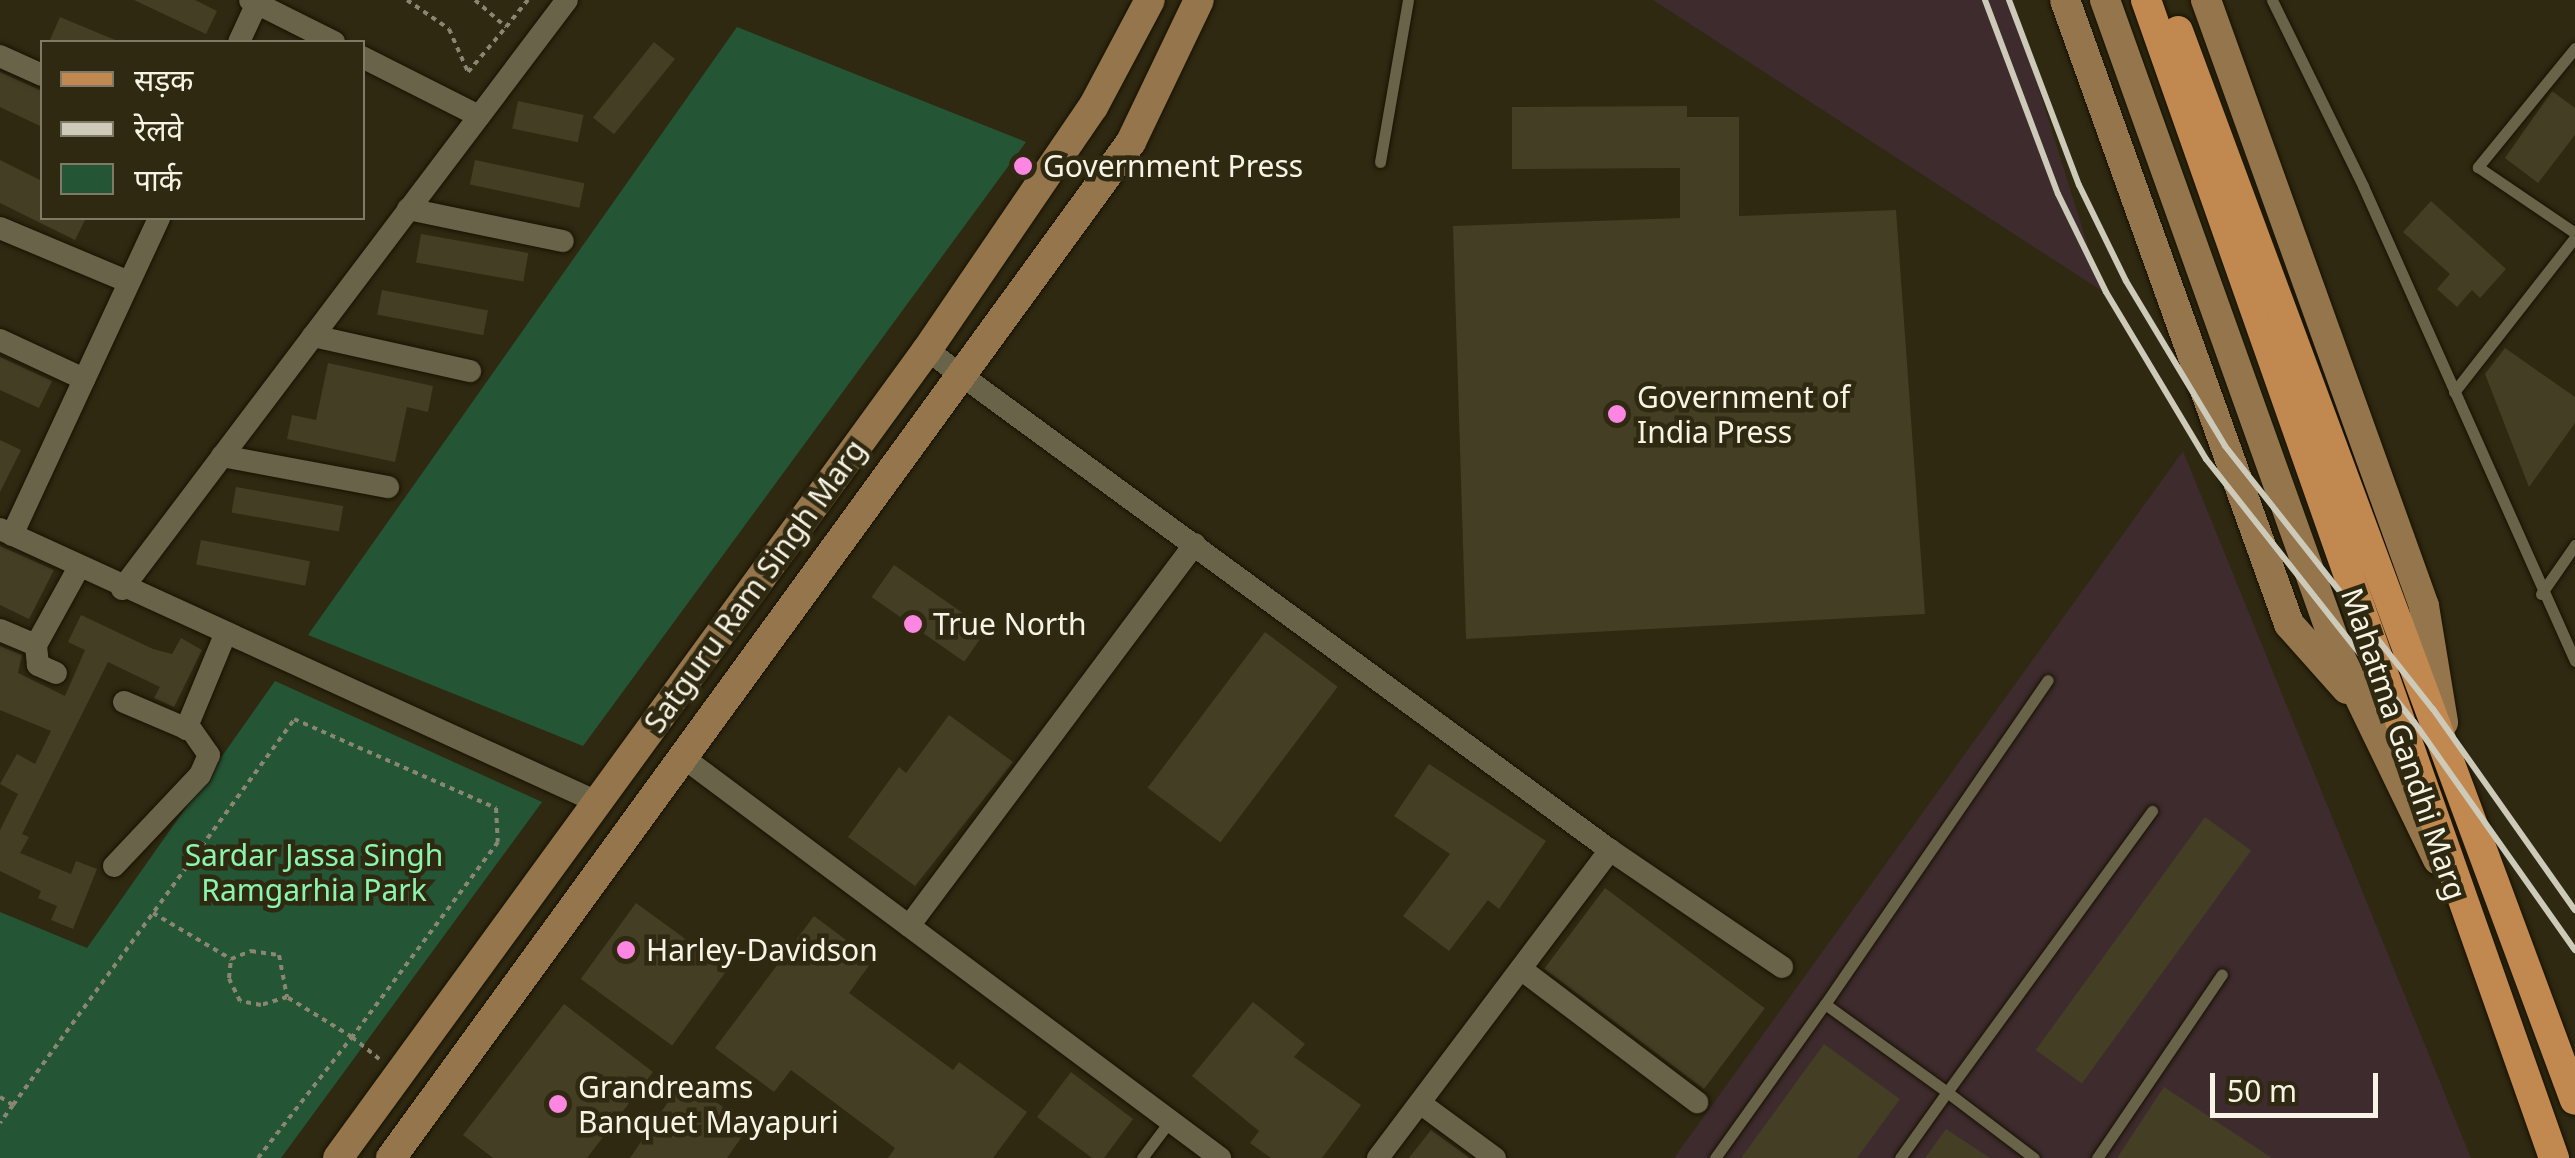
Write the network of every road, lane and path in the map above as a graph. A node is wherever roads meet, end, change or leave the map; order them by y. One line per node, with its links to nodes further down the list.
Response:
1 (407, 0): 15 (path)
2 (476, 0): 15 (path)
3 (528, 0): 15 (path)
4 (567, 0): 22 (street)
5 (1150, 0): 32 (main road, Satguru Ram Singh Marg)
6 (1199, 0): 34 (main road, Satguru Ram Singh Marg)
7 (1408, 0): 23 (lane)
8 (2065, 0): 53 (main road)
9 (2105, 0): 53 (main road, Mahatma Gandhi Marg)
10 (2146, 0): 42 (main road, Mahatma Gandhi Marg)
11 (2167, 0): 42 (main road, Mahatma Gandhi Marg)
12 (2206, 0): 56 (main road, Mahatma Gandhi Marg)
13 (2272, 0): 36 (lane)
14 (253, 2): 16 (street); 17 (street)
15 (506, 26)
16 (240, 40)
17 (330, 40)
18 (2575, 48): 27 (lane)
19 (0, 56): 21 (street)
20 (365, 59): 22 (street)
21 (40, 74)
22 (479, 116): 24 (street)
23 (1380, 162)
24 (408, 210): 28 (street); 30 (street)
25 (157, 220): 29 (street)
26 (0, 228): 29 (street)
27 (2575, 235): 36 (lane)
28 (562, 241)
29 (129, 282): 35 (street)
30 (313, 336): 33 (street); 37 (street)
31 (0, 340): 35 (street)
32 (927, 350): 34 (street); 57 (main road, Satguru Ram Singh Marg)
33 (470, 370)
34 (966, 375): 40 (street); 55 (main road, Satguru Ram Singh Marg)
35 (84, 379): 39 (street)
36 (2454, 392): 45 (lane)
37 (222, 456): 38 (street); 44 (street)
38 (388, 487)
39 (6, 532): 43 (street)
40 (1195, 544): 59 (street); 63 (street)
41 (2575, 544): 45 (lane)
42 (2354, 555): 56 (main road, Mahatma Gandhi Marg); 61 (main road, Mahatma Gandhi Marg)
43 (79, 568): 44 (street); 48 (street)
44 (122, 588): 47 (street)
45 (2541, 594): 49 (lane)
46 (0, 630): 48 (street)
47 (225, 634): 54 (street); 57 (street)
48 (36, 645): 50 (street)
49 (2575, 661)
50 (56, 673)
51 (2048, 680): 69 (lane)
52 (124, 702): 54 (street)
53 (2363, 705): 61 (main road, Mahatma Gandhi Marg)
54 (186, 728): 60 (street)
55 (684, 758): 63 (street); 83 (main road, Satguru Ram Singh Marg)
56 (2452, 776): 74 (main road)
57 (597, 802): 71 (main road, Satguru Ram Singh Marg)
58 (2152, 811): 72 (lane)
59 (1610, 850): 65 (street); 66 (street)
60 (114, 866)
61 (2463, 912): 92 (main road)
62 (153, 913): 64 (path); 70 (path); 77 (path)
63 (908, 926): 78 (street)
64 (231, 958): 68 (path); 68 (path)
65 (1782, 968)
66 (1522, 969): 75 (street); 76 (street)
67 (2222, 974): 91 (lane)
68 (287, 997): 70 (path)
69 (1824, 1004): 72 (lane); 88 (lane)
70 (352, 1037): 71 (path); 81 (path)
71 (398, 1074): 80 (main road, Satguru Ram Singh Marg)
72 (1947, 1092): 89 (lane); 90 (lane)
73 (0, 1097): 77 (path)
74 (2575, 1100)
75 (1420, 1102): 86 (street); 87 (street)
76 (1696, 1102)
77 (13, 1105): 79 (path)
78 (1170, 1122): 84 (lane); 85 (street)
79 (0, 1123)
80 (358, 1131): 82 (main road, Satguru Ram Singh Marg); 83 (street)
81 (258, 1158)
82 (338, 1158)
83 (392, 1158)
84 (1142, 1158)
85 (1220, 1158)
86 (1378, 1158)
87 (1495, 1158)
88 (1715, 1158)
89 (1900, 1158)
90 (2034, 1158)
91 (2098, 1158)
92 (2554, 1158)

